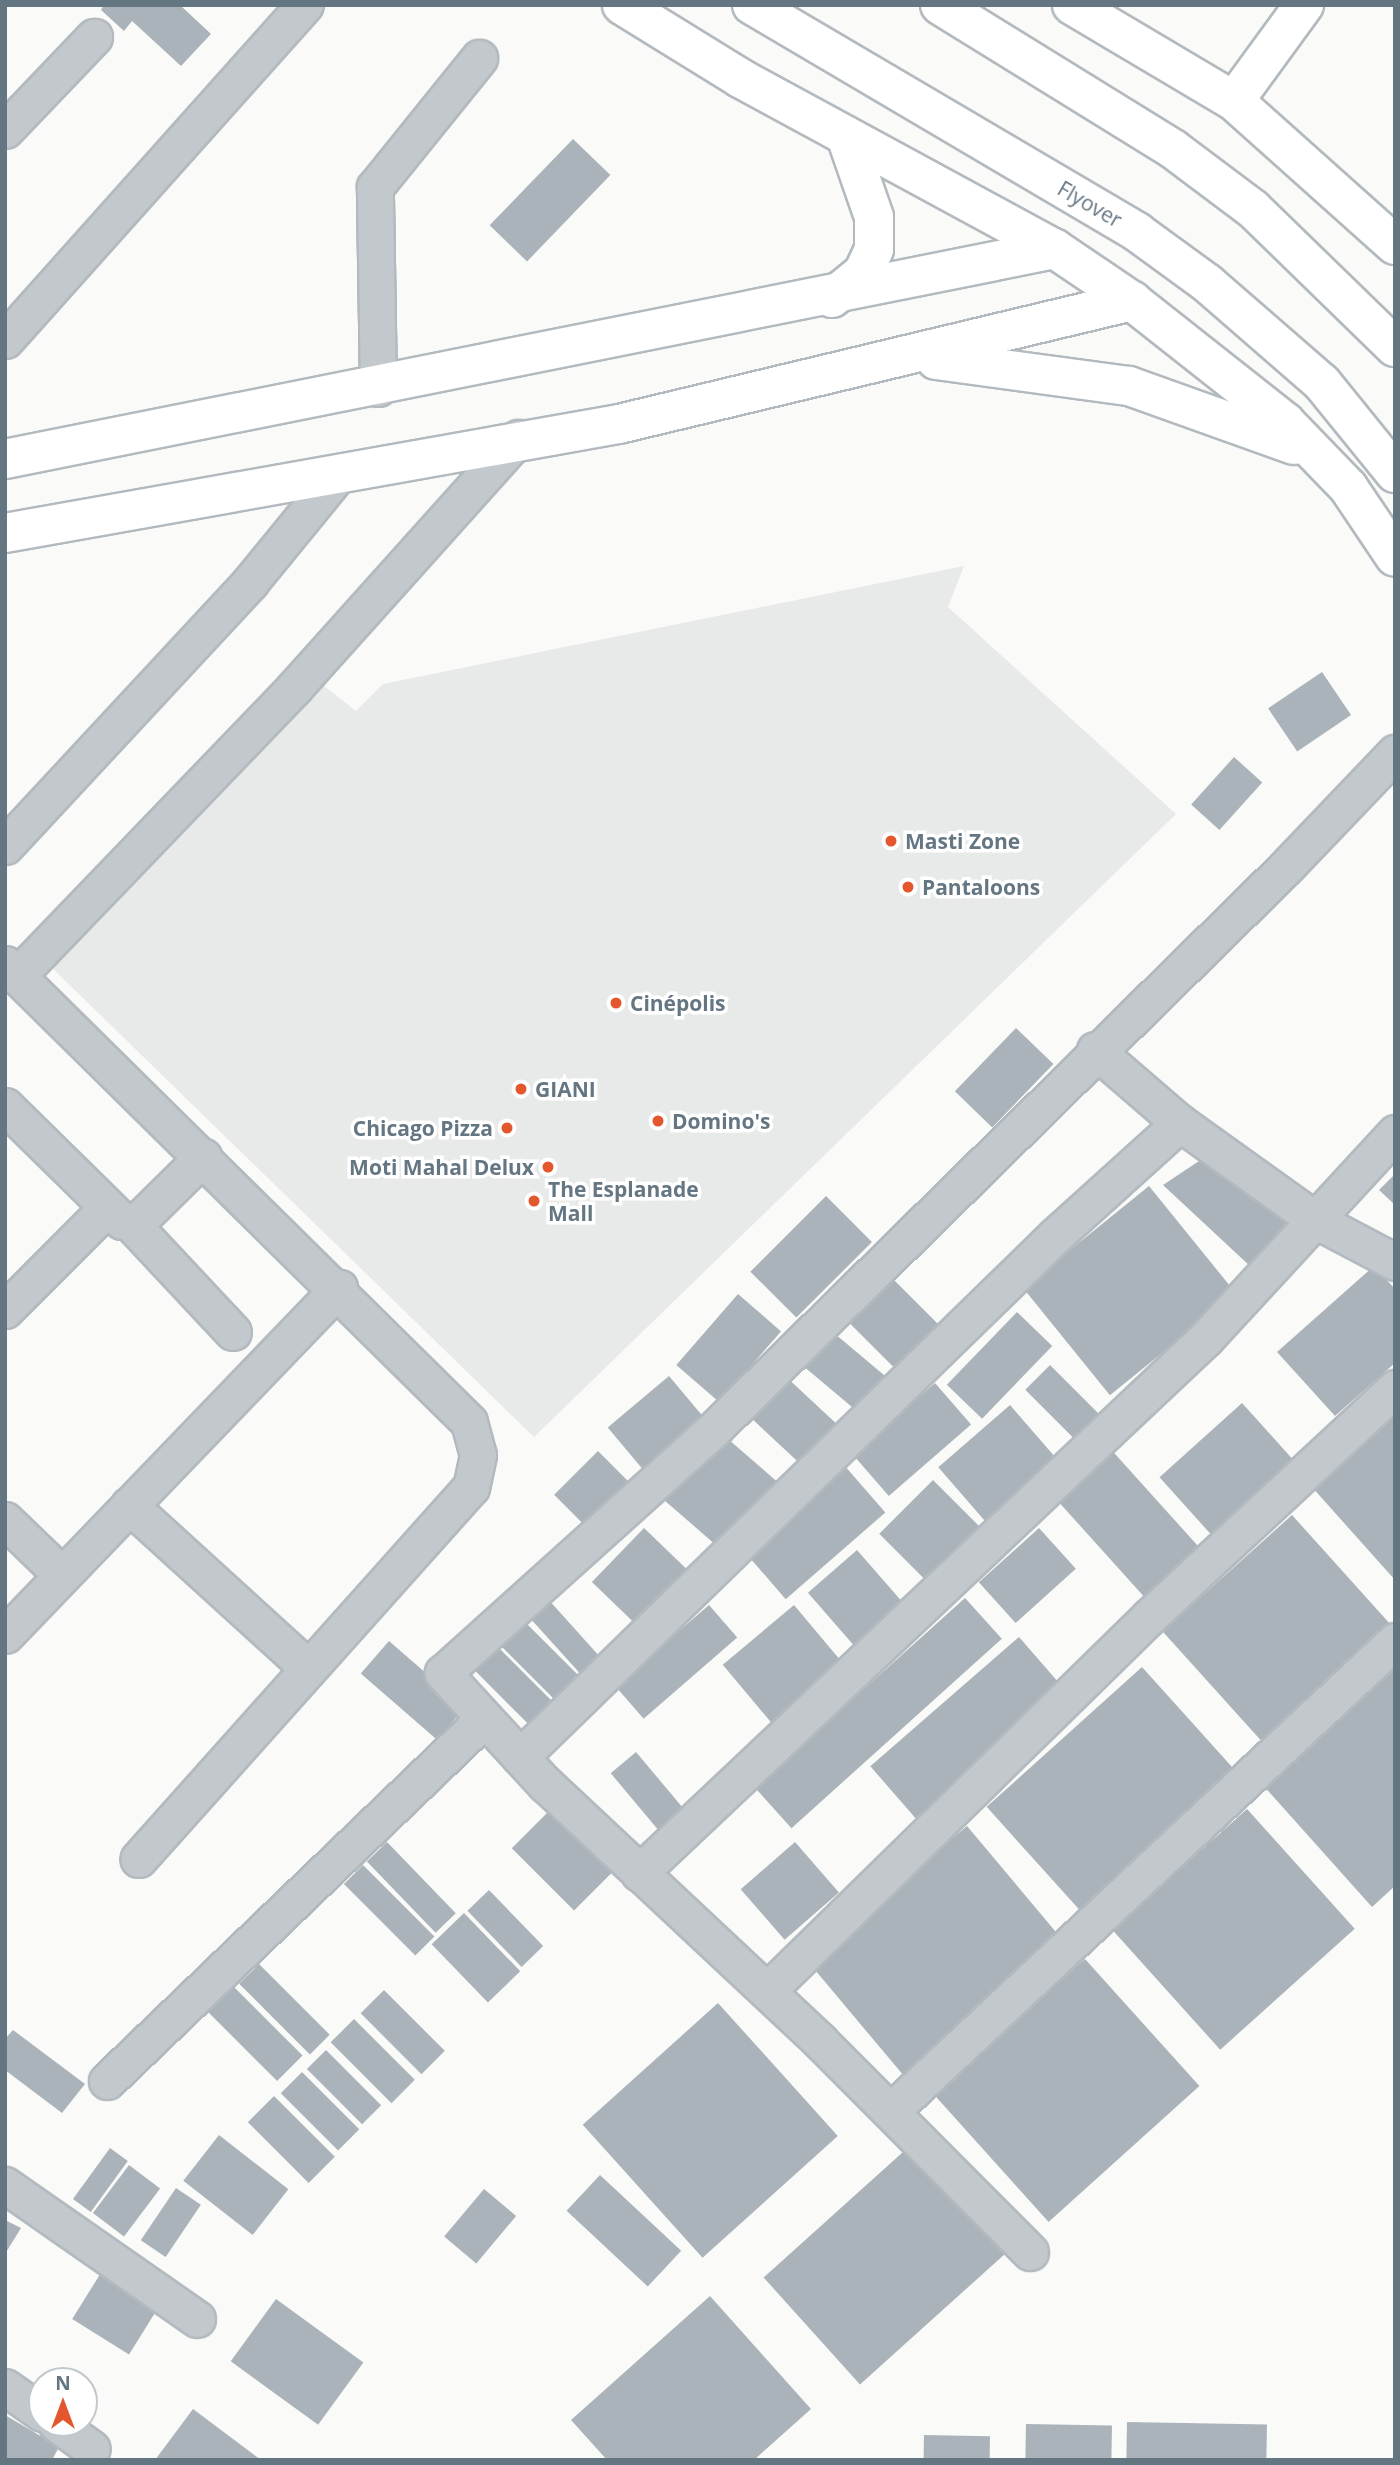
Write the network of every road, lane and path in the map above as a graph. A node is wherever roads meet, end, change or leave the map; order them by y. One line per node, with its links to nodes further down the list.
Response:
1 (305, 5): 16 (street)
2 (621, 5): 11 (street)
3 (752, 5): 23 (street, Flyover)
4 (940, 5): 17 (street)
5 (1072, 5): 9 (street)
6 (1304, 5): 9 (street)
7 (94, 37): 10 (street)
8 (479, 58): 19 (street)
9 (1234, 100): 12 (street)
10 (5, 130)
11 (846, 136): 13 (street); 14 (street)
12 (1395, 245)
13 (1055, 249): 14 (street); 15 (street)
14 (832, 298): 19 (street)
15 (1132, 301): 18 (street); 21 (street)
16 (5, 340)
17 (1395, 347)
18 (894, 358): 20 (street); 21 (street)
19 (378, 388): 22 (street)
20 (518, 438): 24 (street); 30 (street)
21 (1315, 454): 25 (street)
22 (5, 459)
23 (1390, 465): 25 (street)
24 (335, 478): 26 (street); 29 (street)
25 (1348, 487): 27 (street)
26 (5, 533)
27 (1395, 557)
28 (1395, 753): 31 (street)
29 (5, 846)
30 (11, 970): 35 (street)
31 (1096, 1050): 33 (street); 49 (street)
32 (5, 1106): 36 (street)
33 (1180, 1123): 37 (street); 50 (street)
34 (1395, 1133): 37 (street)
35 (203, 1157): 36 (street); 39 (street)
36 (118, 1214): 40 (street); 41 (street)
37 (1317, 1221): 38 (street); 52 (street)
38 (1395, 1262)
39 (338, 1288): 43 (street); 48 (street)
40 (5, 1310)
41 (233, 1332)
42 (1395, 1388): 53 (street)
43 (129, 1505): 45 (street); 48 (street)
44 (5, 1520): 45 (street)
45 (62, 1575): 46 (street)
46 (5, 1635)
47 (1395, 1641): 55 (street)
48 (306, 1666): 51 (street)
49 (484, 1719): 50 (street); 54 (street)
50 (520, 1757): 52 (street)
51 (138, 1859)
52 (639, 1873): 53 (street)
53 (767, 1991): 55 (street)
54 (107, 2081)
55 (891, 2111): 57 (street)
56 (5, 2185): 58 (street)
57 (1030, 2252)
58 (197, 2319)
59 (5, 2387): 60 (street)
60 (28, 2403)
61 (76, 2437): 62 (street)
62 (92, 2448)

